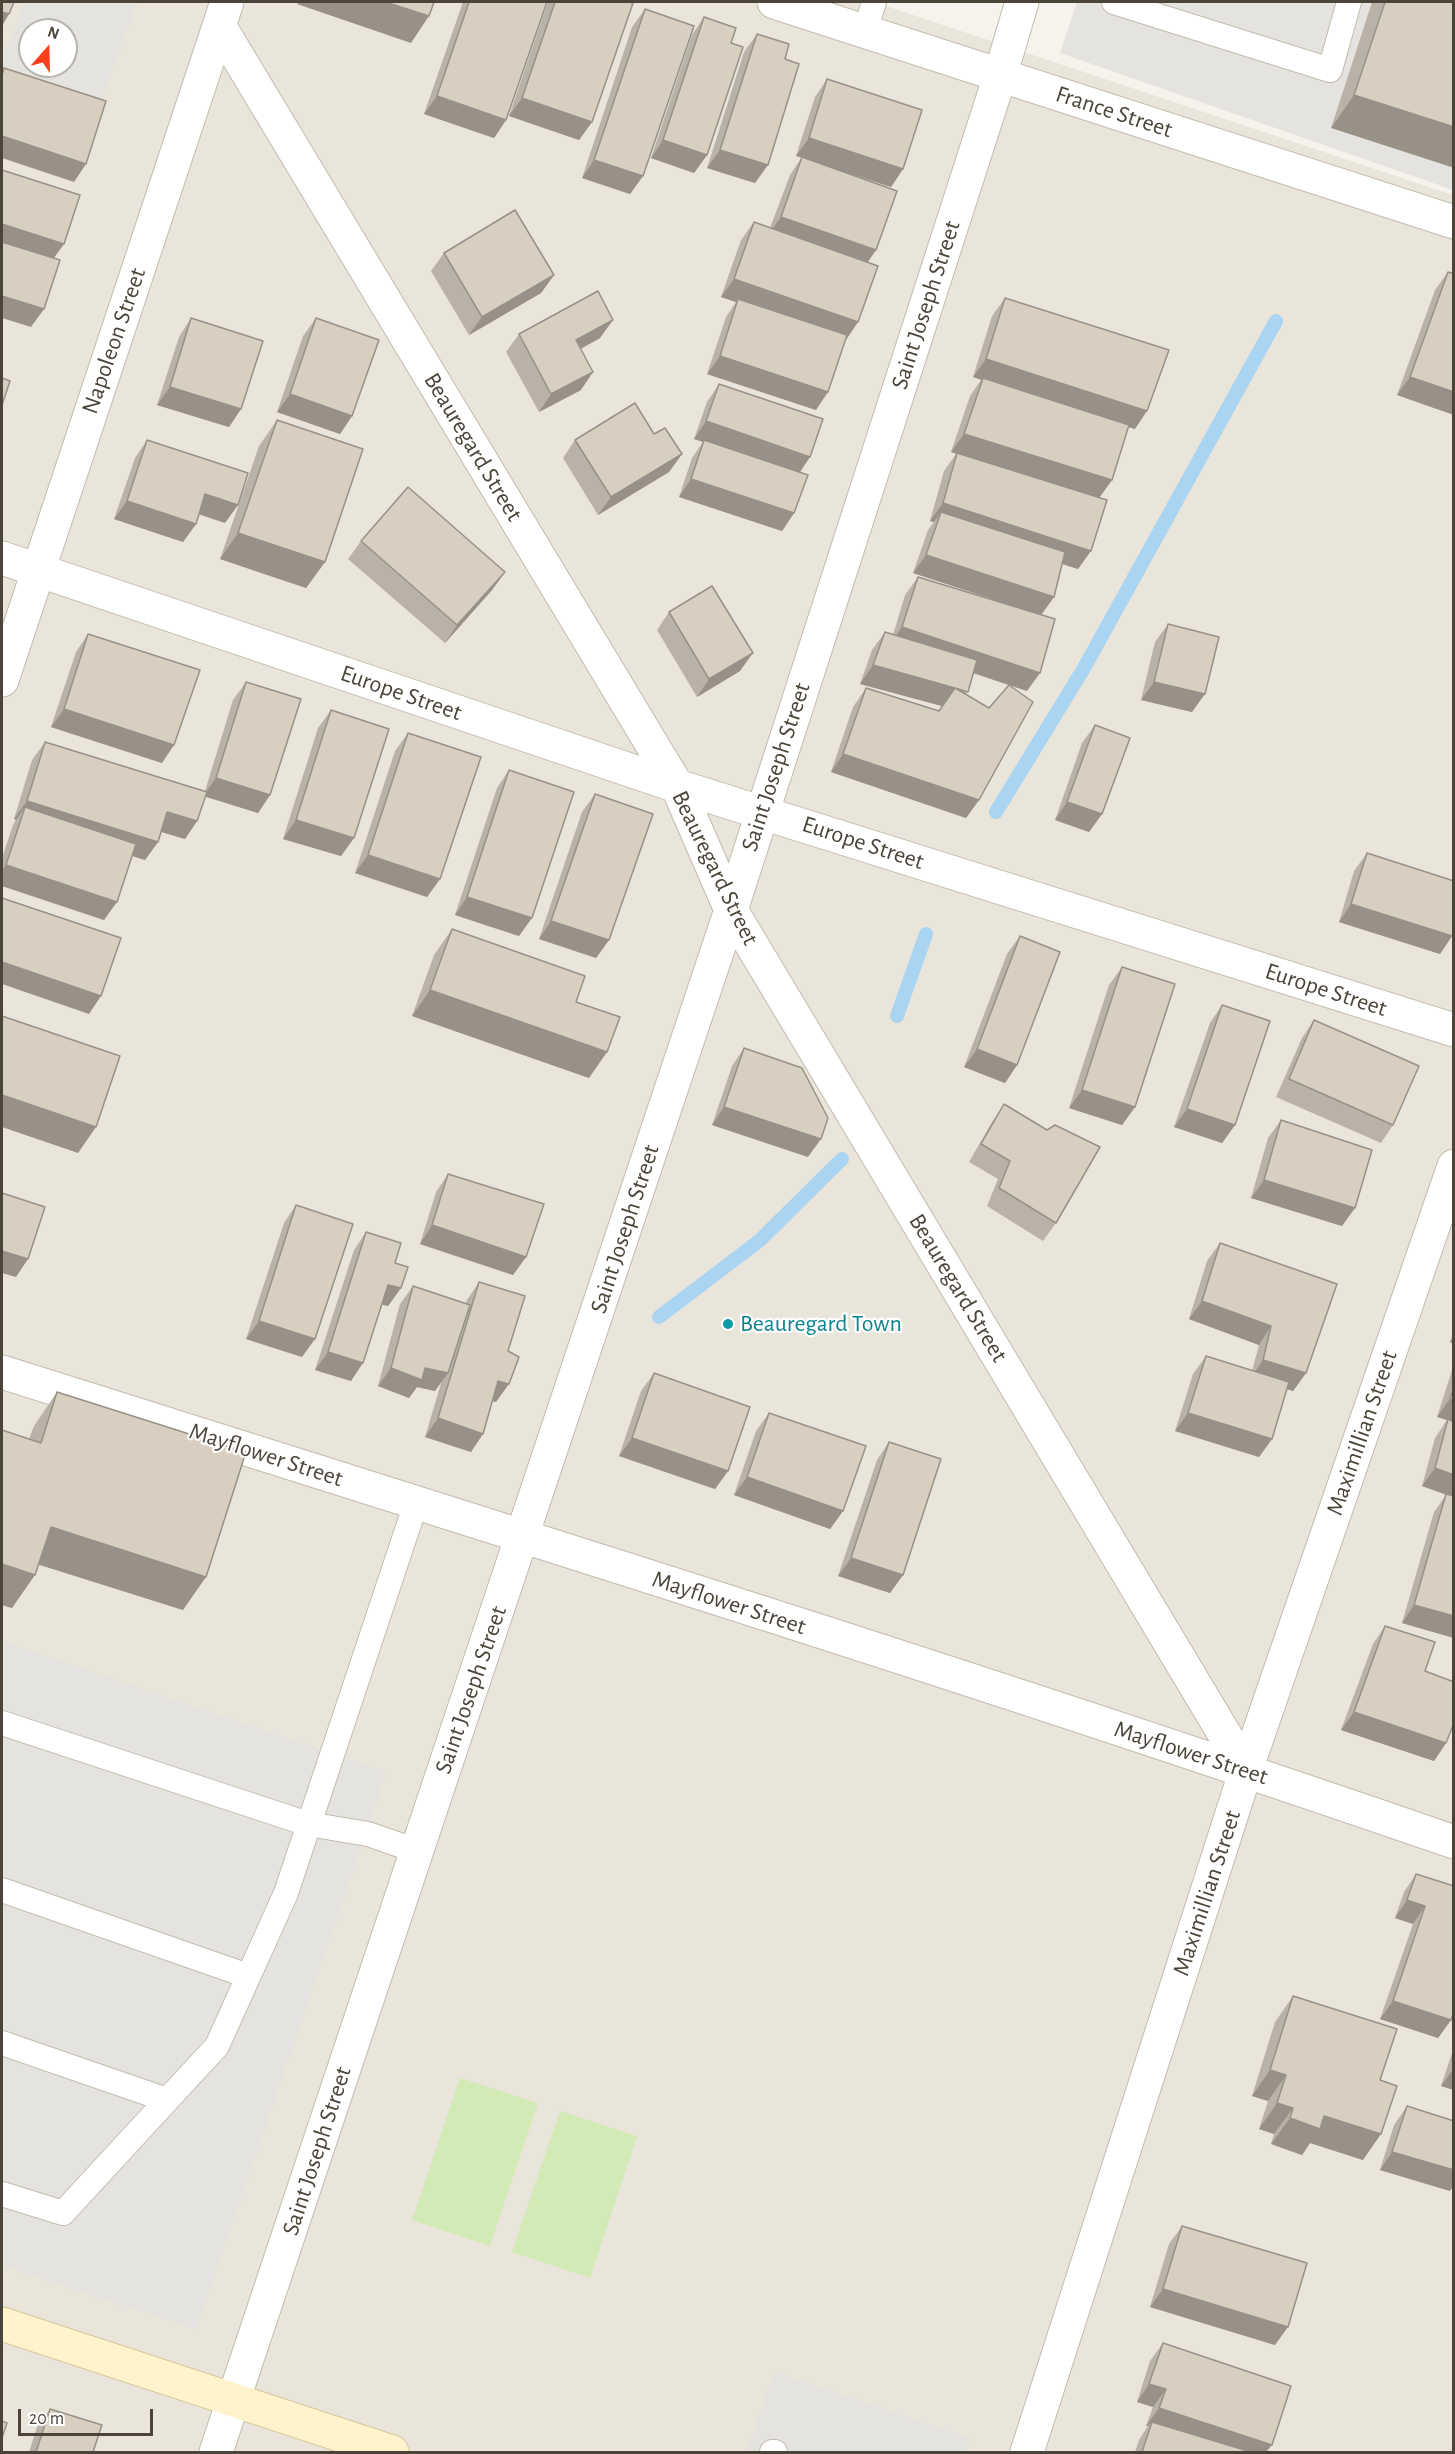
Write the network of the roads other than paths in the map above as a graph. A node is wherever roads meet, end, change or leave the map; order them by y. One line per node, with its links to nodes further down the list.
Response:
1 (774, 2): 6 (street, France Street)
2 (1022, 2): 7 (street, Saint Joseph Street)
3 (1349, 2): 4 (lane)
4 (1129, 4)
5 (224, 14): 10 (street, Napoleon Street); 12 (street, Beauregard Street)
6 (869, 16): 7 (street, France Street)
7 (1000, 76): 8 (street, France Street); 13 (street, Saint Joseph Street)
8 (1454, 222)
9 (2, 558): 10 (street, Europe Street)
10 (37, 570): 11 (street, Napoleon Street); 12 (street, Europe Street)
11 (2, 680)
12 (677, 786): 13 (street, Europe Street); 14 (street, Beauregard Street)
13 (761, 811): 14 (street, Saint Joseph Street); 15 (street, Europe Street)
14 (731, 910): 19 (street, Saint Joseph Street); 21 (street, Beauregard Street)
15 (1454, 1030)
16 (1454, 1166): 21 (street, Maximillian Street)
17 (2, 1372): 18 (street, Mayflower Street)
18 (416, 1503): 19 (street, Mayflower Street); 22 (lane)
19 (522, 1537): 21 (street, Mayflower Street); 24 (street, Saint Joseph Street)
20 (2, 1723): 22 (lane)
21 (1246, 1770): 23 (street, Mayflower Street); 34 (street, Maximillian Street)
22 (308, 1824): 24 (lane); 26 (lane)
23 (1454, 1842)
24 (417, 1851): 31 (street, Saint Joseph Street)
25 (2, 1890): 26 (lane)
26 (248, 1976): 28 (lane)
27 (2, 2043): 28 (lane)
28 (167, 2100): 29 (lane)
29 (2, 2194)
30 (2, 2324): 31 (street)
31 (234, 2400): 32 (street, Saint Joseph Street); 33 (street)
32 (216, 2452)
33 (392, 2452)
34 (1027, 2452)

